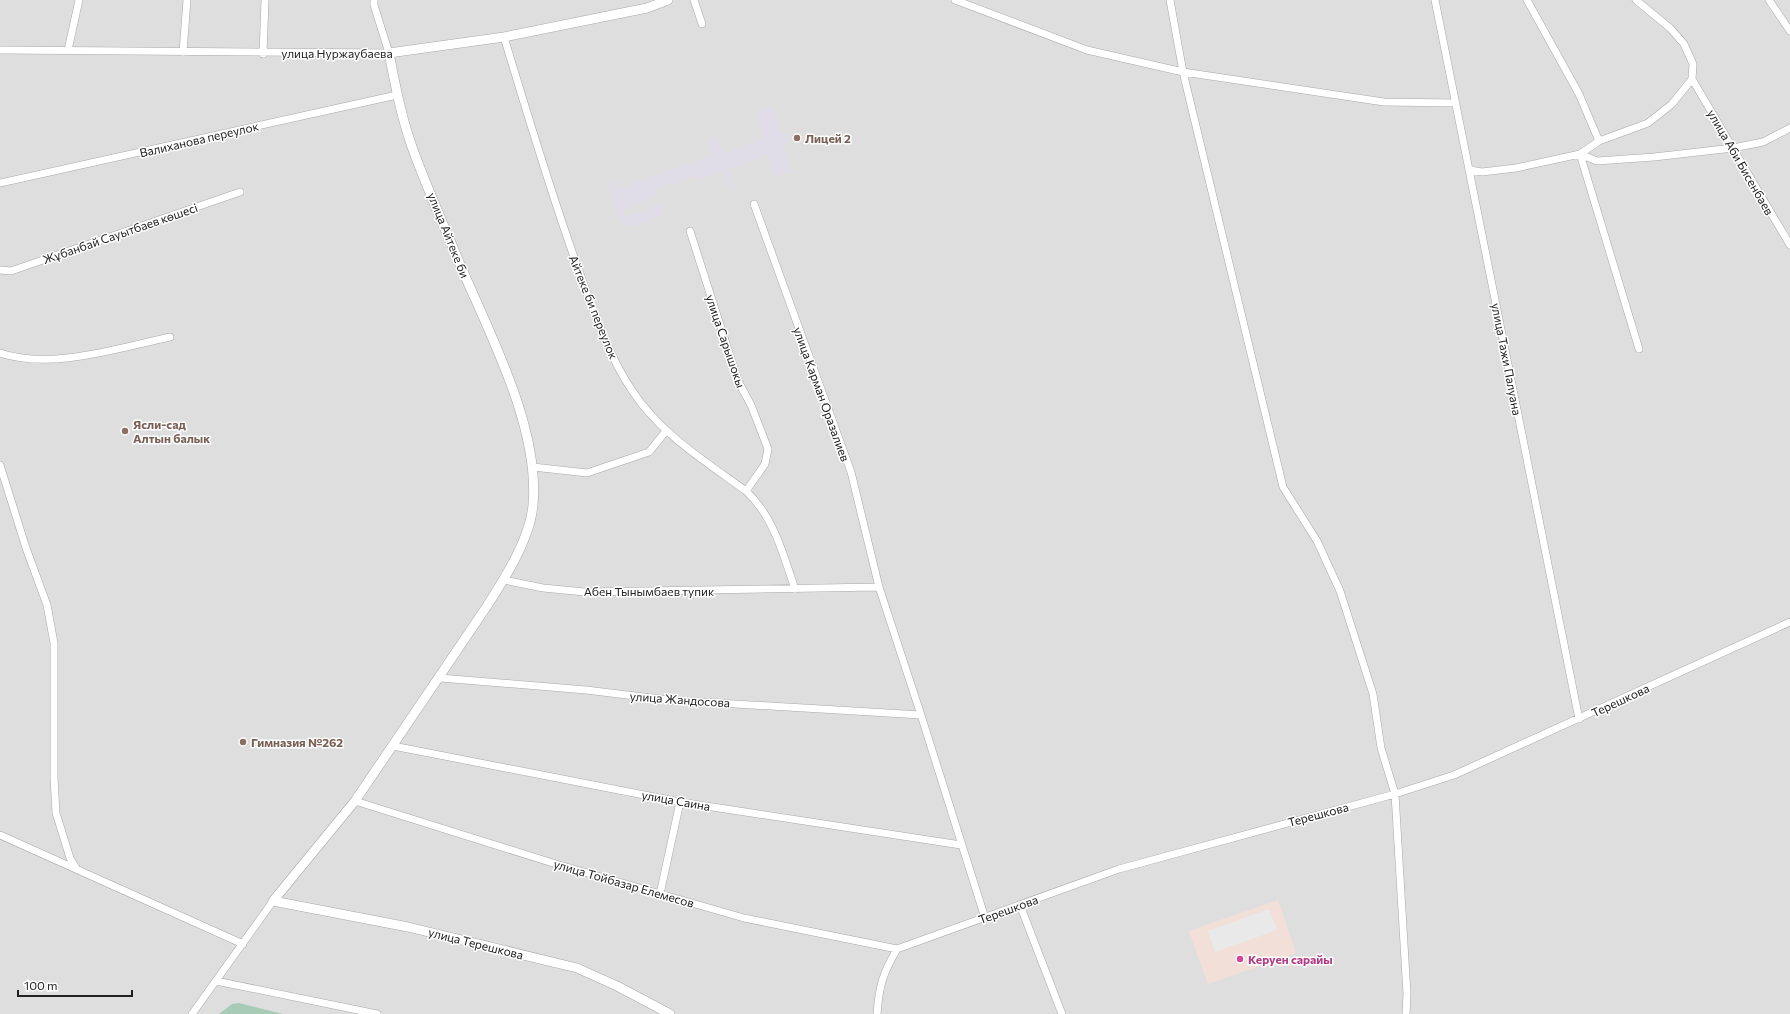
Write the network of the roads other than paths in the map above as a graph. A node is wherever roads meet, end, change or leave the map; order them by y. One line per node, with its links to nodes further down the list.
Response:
1 (79, 0): 17 (street)
2 (187, 0): 18 (street)
3 (265, 0): 19 (street)
4 (374, 0): 20 (street, улица Айтеке би)
5 (668, 0): 15 (street, улица Нуржаубаева)
6 (694, 0): 13 (street)
7 (955, 0): 21 (street)
8 (1170, 0): 21 (street)
9 (1435, 0): 24 (street, улица Тажи Палуана)
10 (1527, 0): 26 (street)
11 (1636, 0): 22 (street, улица Аби Бисенбаев)
12 (1769, 0): 14 (street)
13 (702, 24)
14 (1790, 31)
15 (504, 37): 20 (street, улица Нуржаубаева); 39 (street, Айтеке би переулок)
16 (0, 50): 17 (street, улица Нуржаубаева)
17 (68, 50): 18 (street, улица Нуржаубаева)
18 (183, 52): 19 (street, улица Нуржаубаева)
19 (263, 54): 20 (street, улица Нуржаубаева)
20 (389, 54): 23 (street, улица Айтеке би)
21 (1183, 72): 24 (street); 51 (street)
22 (1692, 79): 26 (street); 27 (street, улица Аби Бисенбаев)
23 (397, 95): 30 (street, Валиханова переулок); 41 (street, улица Айтеке би)
24 (1455, 103): 29 (street, улица Тажи Палуана)
25 (1790, 128): 27 (street)
26 (1599, 141): 28 (street)
27 (1733, 148): 28 (street); 34 (street, улица Аби Бисенбаев)
28 (1580, 154): 29 (street); 37 (street)
29 (1470, 170): 49 (street, улица Тажи Палуана)
30 (0, 183)
31 (240, 192): 35 (street, Жұбанбай Сауытбаев көшесі)
32 (754, 204): 44 (street, улица Карман Оразалиев)
33 (690, 231): 42 (street, улица Сарышокы)
34 (1790, 245)
35 (0, 270)
36 (170, 338): 38 (street)
37 (1639, 349)
38 (0, 353)
39 (666, 431): 41 (street); 42 (street, Айтеке би переулок)
40 (0, 465): 56 (street)
41 (533, 467): 43 (street, улица Айтеке би)
42 (746, 491): 45 (street, Айтеке би переулок)
43 (504, 580): 45 (street, Абен Тынымбаев тупик); 47 (street, улица Айтеке би)
44 (879, 587): 45 (street, Абен Тынымбаев тупик); 48 (street, улица Карман Оразалиев)
45 (795, 589)
46 (1790, 622): 49 (street, Терешкова)
47 (440, 678): 48 (street, улица Жандосова); 50 (street, улица Айтеке би)
48 (921, 715): 55 (street, улица Карман Оразалиев)
49 (1578, 719): 51 (street, Терешкова)
50 (393, 746): 52 (street, улица Айтеке би); 53 (street, улица Саина)
51 (1395, 794): 59 (street, Терешкова); 69 (street)
52 (354, 801): 57 (street, улица Тойбазар Елемесов); 58 (street, улица Айтеке би)
53 (680, 802): 55 (street, улица Саина); 57 (street)
54 (0, 835): 56 (street)
55 (961, 845): 60 (street, улица Карман Оразалиев)
56 (76, 868): 61 (street)
57 (660, 894): 62 (street, улица Тойбазар Елемесов)
58 (273, 901): 61 (street); 66 (street, улица Терешкова)
59 (1020, 905): 60 (street, Терешкова); 68 (street)
60 (985, 918): 62 (street, Терешкова)
61 (243, 944): 63 (street)
62 (897, 949): 67 (street)
63 (216, 981): 64 (street); 65 (street)
64 (192, 1014)
65 (377, 1014)
66 (670, 1014)
67 (877, 1014)
68 (1062, 1014)
69 (1406, 1014)

